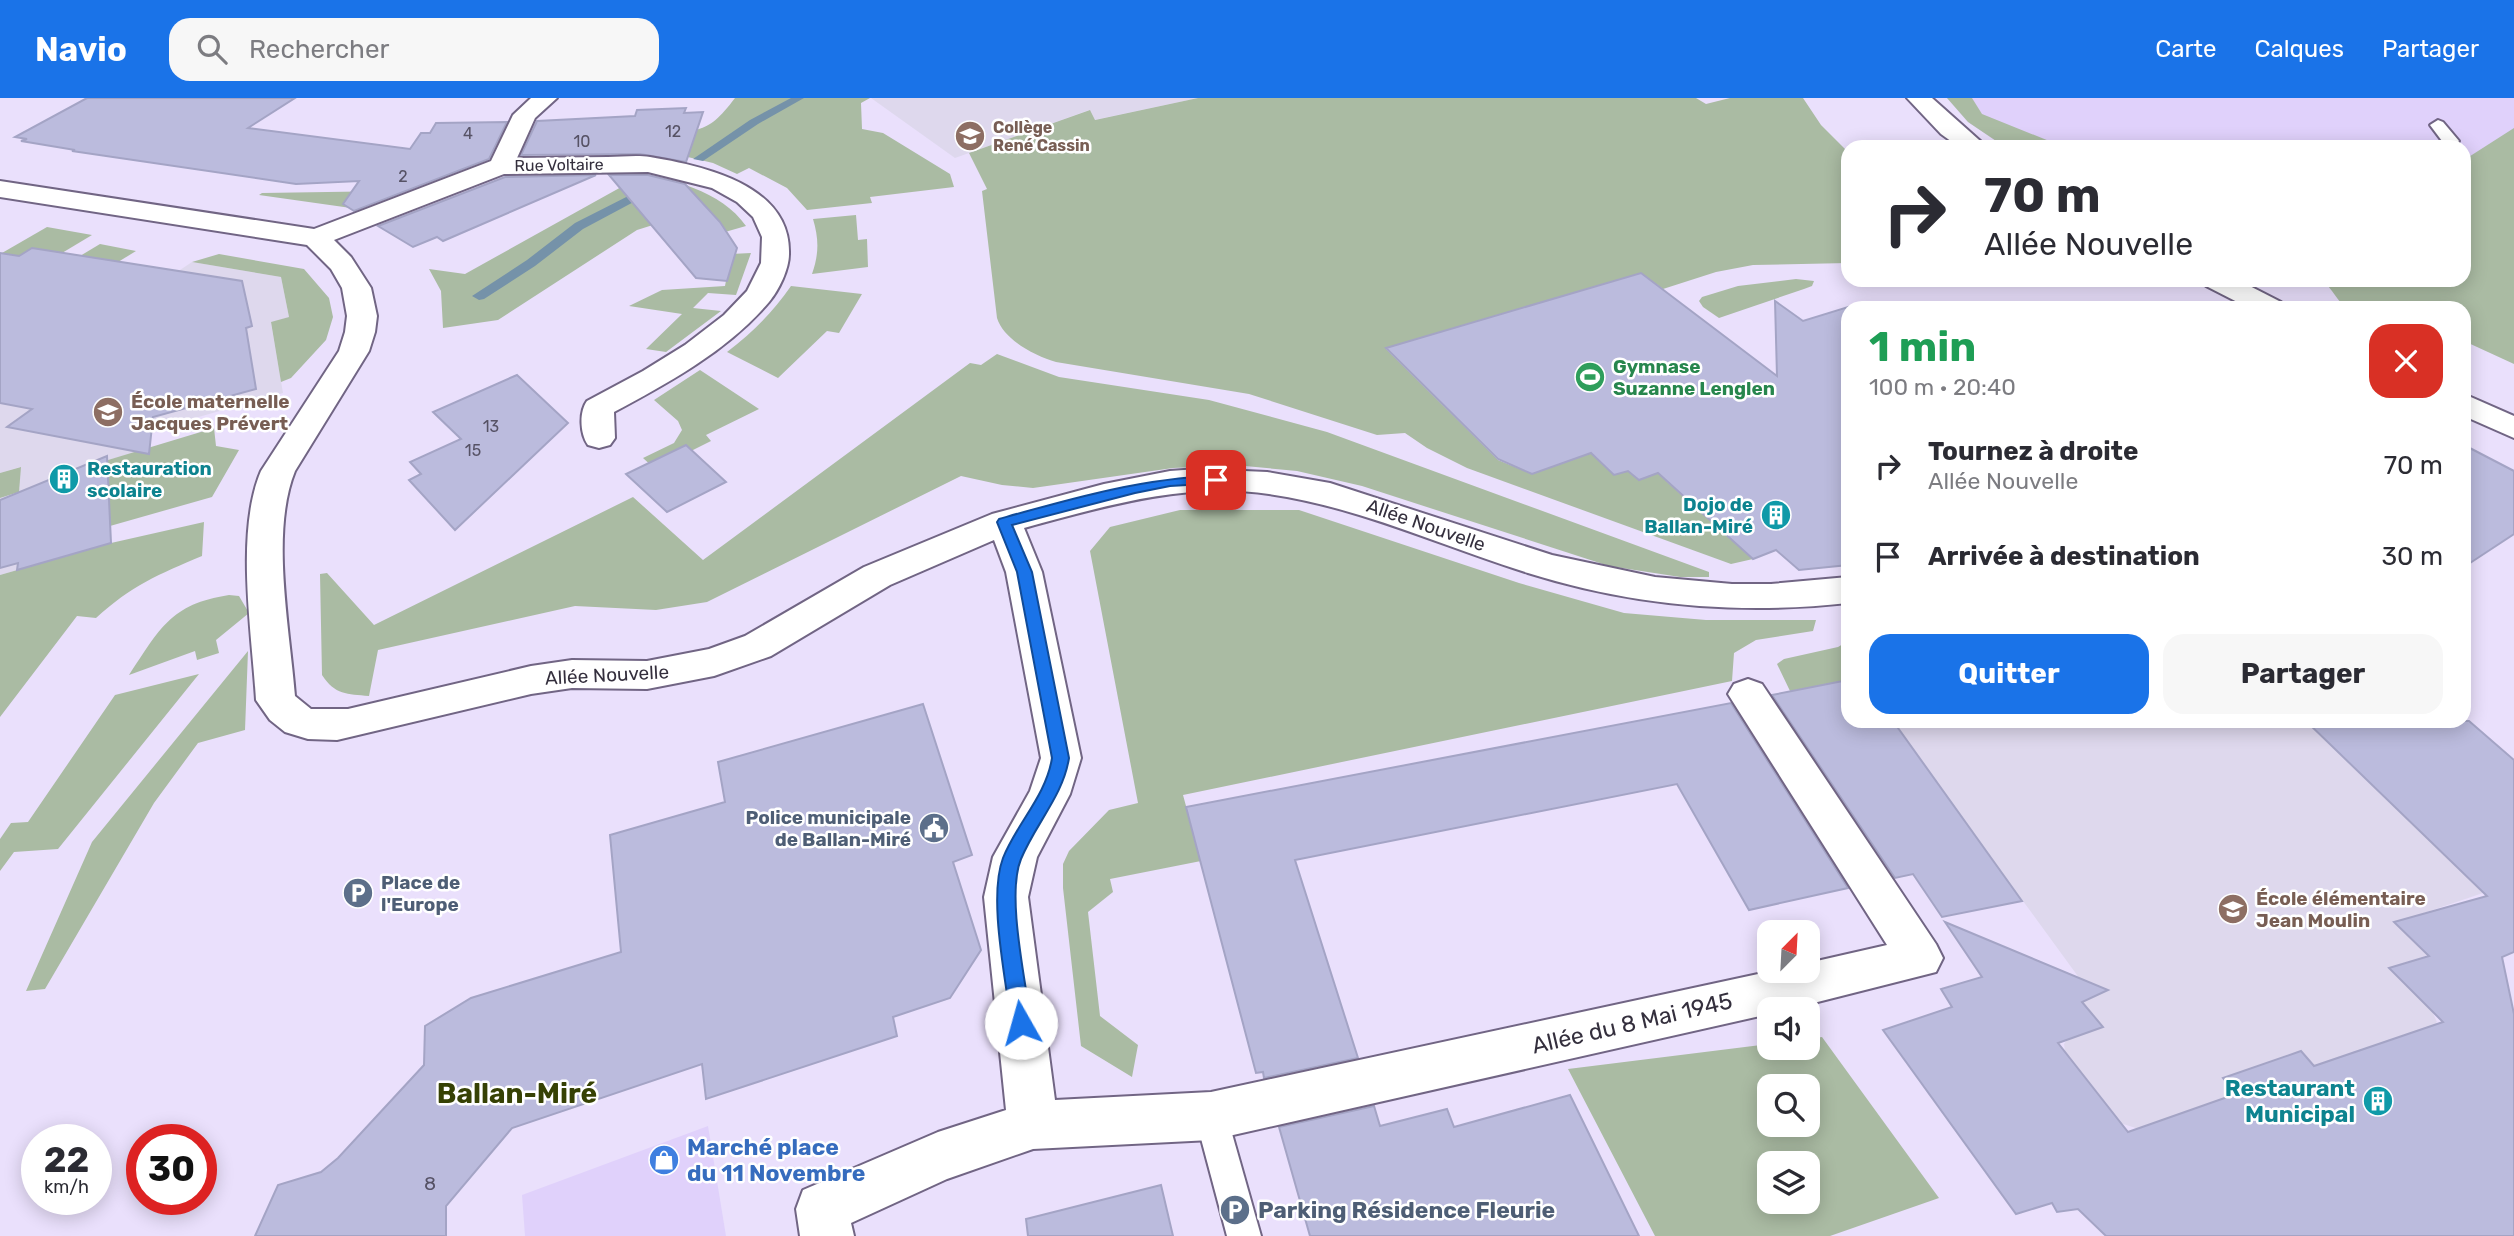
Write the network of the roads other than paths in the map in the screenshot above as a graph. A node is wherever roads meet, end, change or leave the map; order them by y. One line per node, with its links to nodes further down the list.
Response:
1 (545, 98): 6 (street)
2 (1919, 98): 4 (street)
3 (2438, 125): 5 (lane)
4 (1965, 140)
5 (2450, 140)
6 (500, 166): 8 (street, Rue Voltaire); 13 (street, Rue Voltaire)
7 (0, 189): 8 (street)
8 (316, 238): 14 (street, Allée Nouvelle)
9 (2230, 287): 10 (street)
10 (2257, 301)
11 (2471, 407): 12 (street)
12 (2514, 428)
13 (599, 438)
14 (1004, 522): 15 (street, Allée Nouvelle); 18 (street)
15 (1841, 590)
16 (1748, 695): 17 (street, Allée du 8 Mai 1945)
17 (1211, 1116): 18 (street, Allée du 8 Mai 1945); 20 (lane)
18 (1032, 1125): 19 (street, Allée du 8 Mai 1945)
19 (827, 1236)
20 (1244, 1236)

